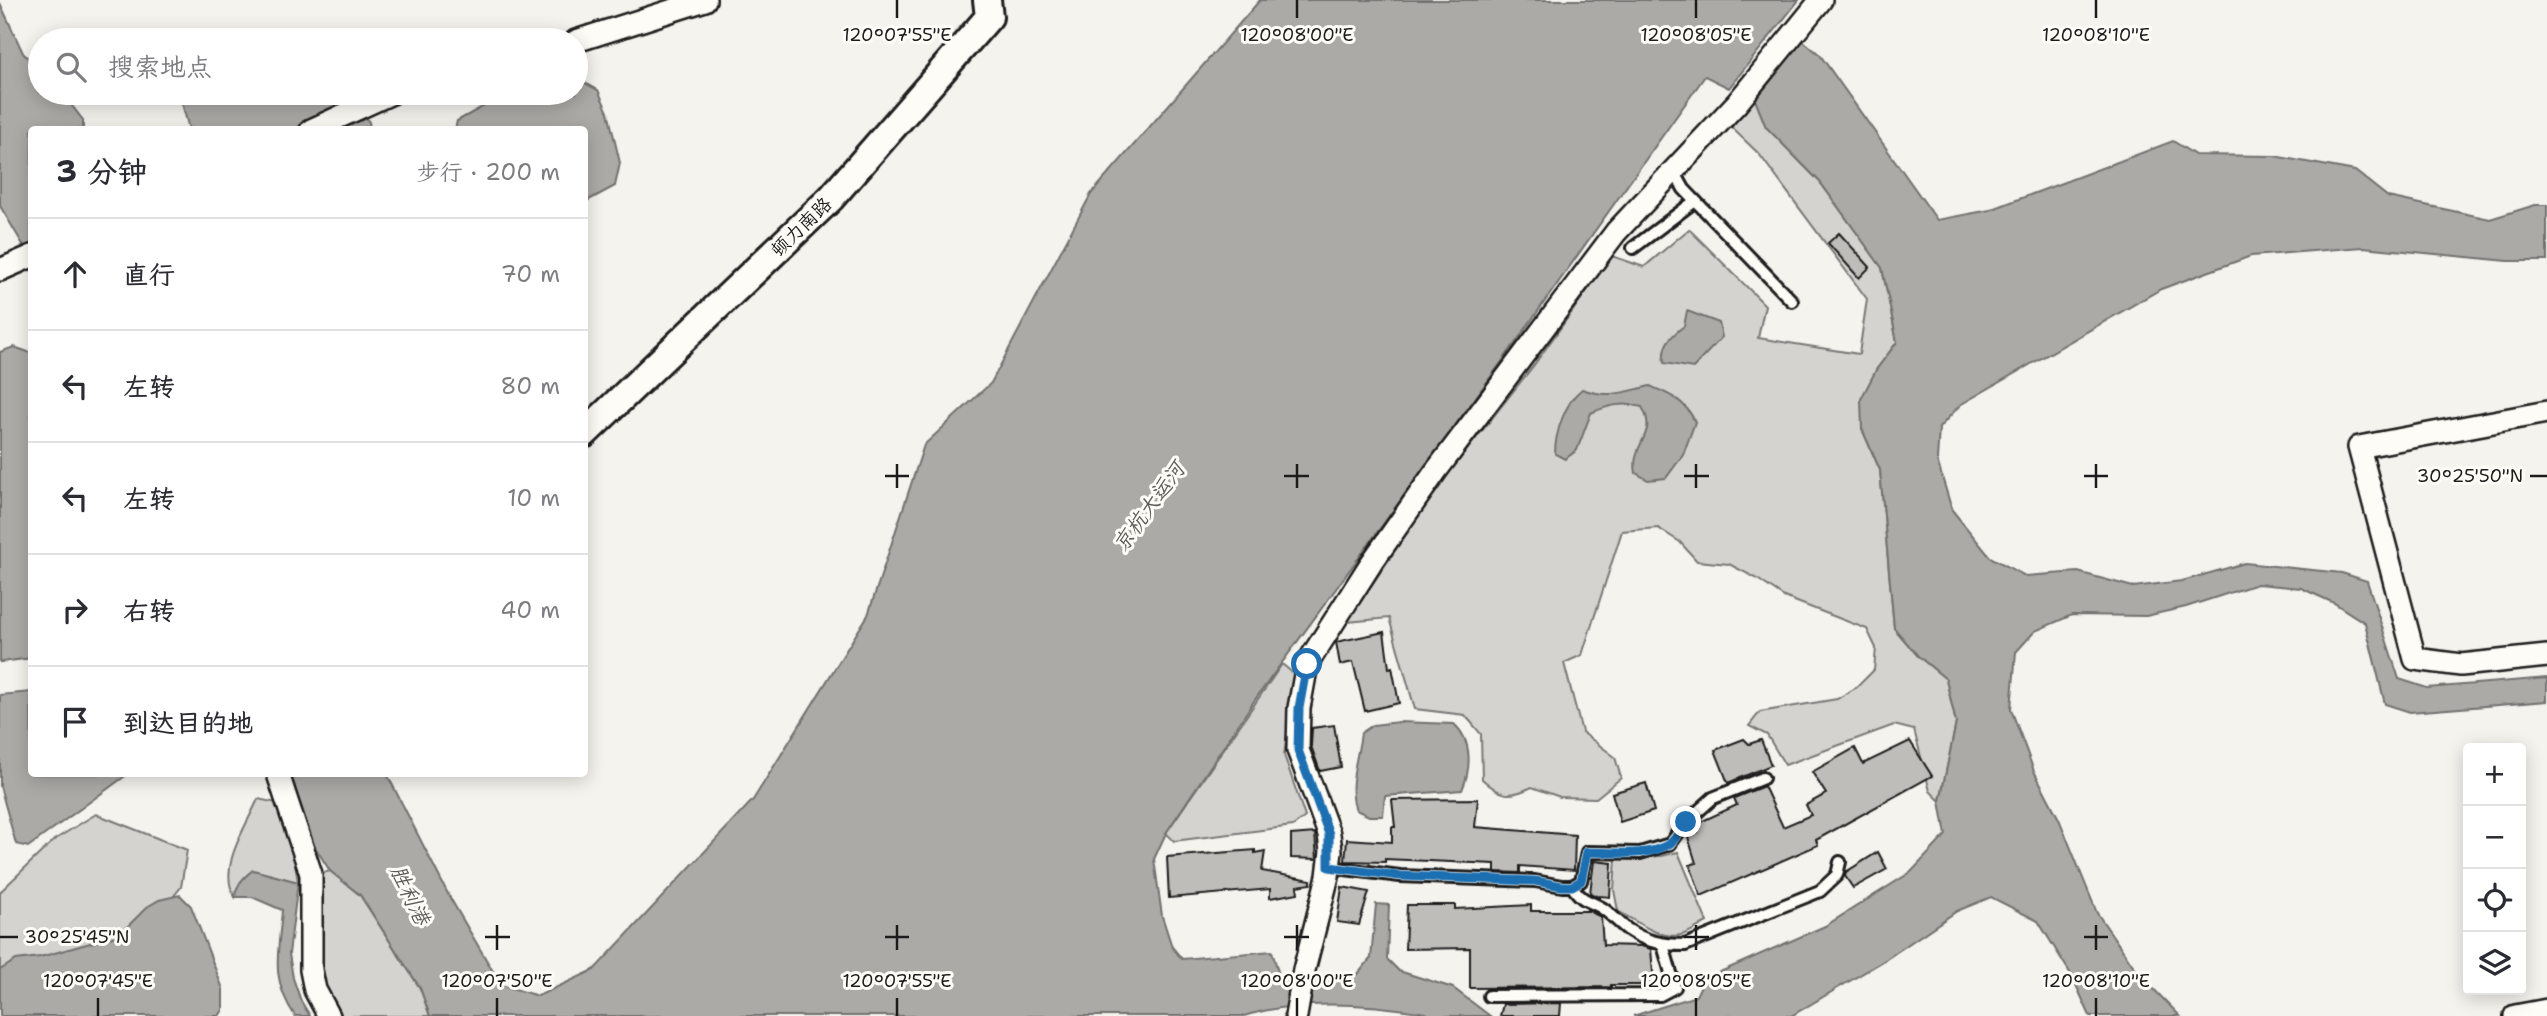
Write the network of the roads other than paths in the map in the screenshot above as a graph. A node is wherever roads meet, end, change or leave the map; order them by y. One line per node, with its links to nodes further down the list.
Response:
1 (705, 0): 4 (street)
2 (987, 0): 14 (street, 顿力南路)
3 (1821, 0): 7 (street)
4 (588, 37)
5 (366, 105): 6 (street)
6 (320, 126)
7 (1674, 171): 8 (lane); 19 (street)
8 (1695, 201): 9 (lane); 12 (lane)
9 (1633, 248)
10 (28, 258): 11 (street)
11 (0, 270)
12 (1792, 301)
13 (2547, 412): 15 (street)
14 (588, 430)
15 (2547, 656)
16 (279, 777): 24 (street)
17 (1763, 778): 20 (lane)
18 (1840, 862): 21 (lane)
19 (1329, 867): 20 (lane); 25 (street)
20 (1572, 886): 21 (lane)
21 (1663, 944): 22 (lane)
22 (1489, 996)
23 (2547, 1010): 26 (street)
24 (329, 1016)
25 (1296, 1016)
26 (2515, 1016)

